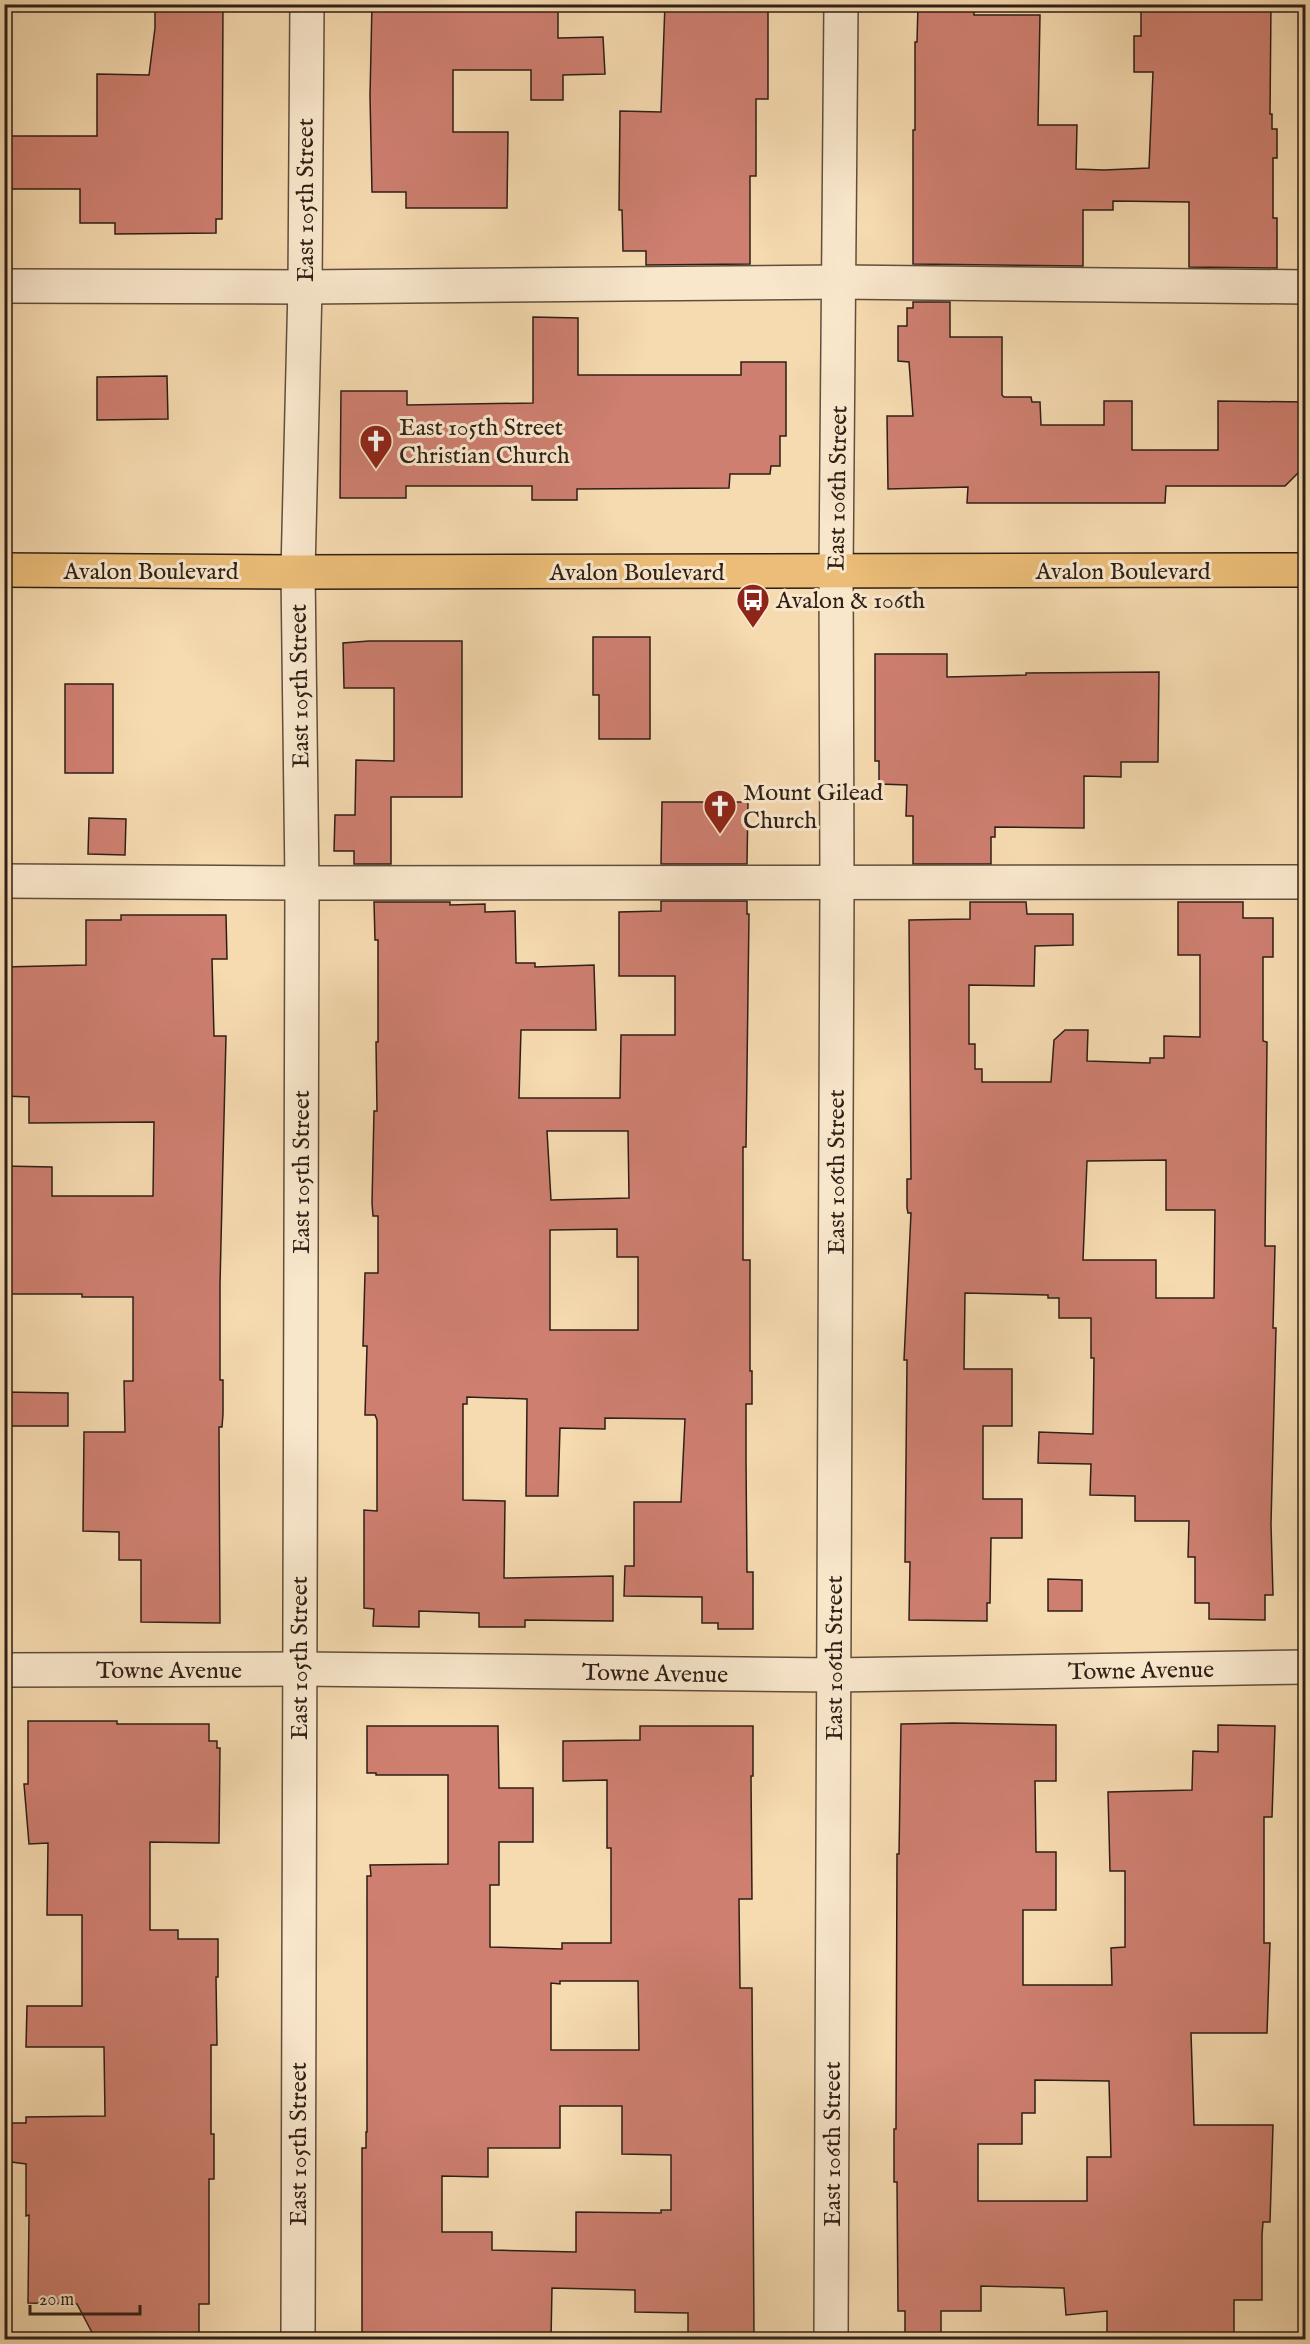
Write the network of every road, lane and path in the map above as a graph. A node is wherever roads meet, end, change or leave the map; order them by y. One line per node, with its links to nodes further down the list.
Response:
1 (307, 4): 5 (street, East 105th Street)
2 (841, 4): 3 (street, East 106th Street)
3 (840, 282): 5 (street); 6 (street); 10 (street, East 106th Street)
4 (4, 286): 5 (street)
5 (305, 287): 9 (street, East 105th Street)
6 (1305, 287)
7 (4, 570): 9 (main road, Avalon Boulevard)
8 (1305, 570): 10 (main road, Avalon Boulevard)
9 (298, 572): 10 (main road, Avalon Boulevard); 14 (street, East 105th Street)
10 (836, 572): 12 (street, East 106th Street)
11 (4, 881): 14 (street)
12 (837, 882): 13 (street); 14 (street); 18 (street, East 106th Street)
13 (1305, 882)
14 (302, 883): 17 (street, East 105th Street)
15 (1305, 1667): 18 (street, Towne Avenue)
16 (4, 1670): 17 (street, Towne Avenue)
17 (299, 1670): 18 (street, Towne Avenue); 19 (street, East 105th Street)
18 (834, 1675): 20 (street, East 106th Street)
19 (298, 2340)
20 (831, 2340)

